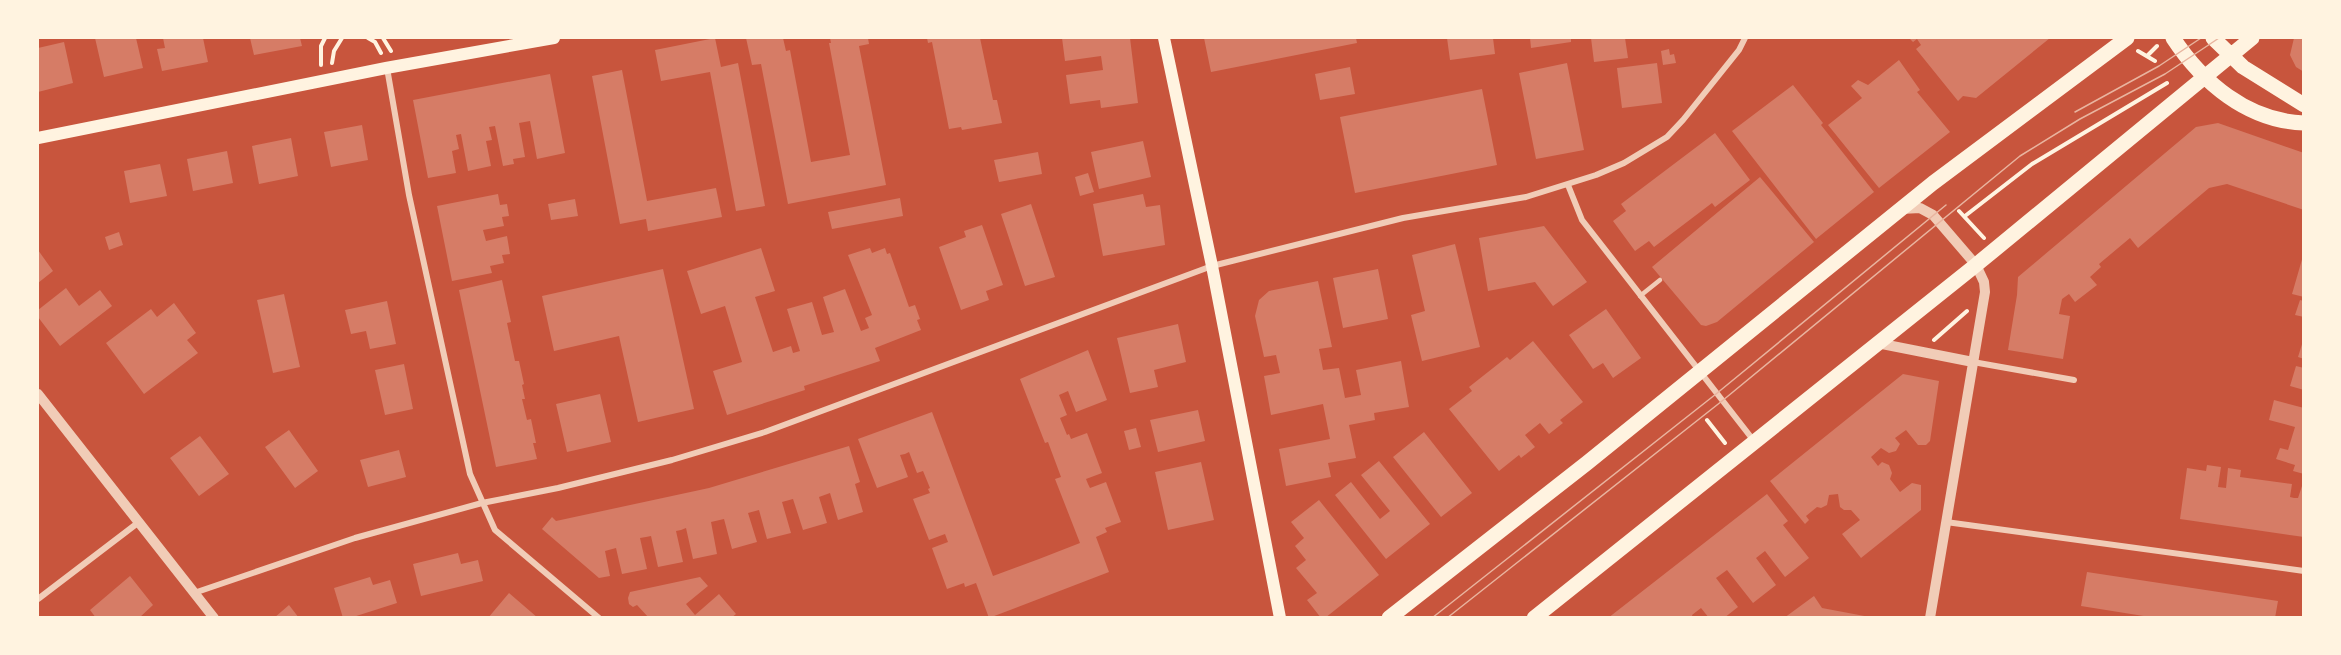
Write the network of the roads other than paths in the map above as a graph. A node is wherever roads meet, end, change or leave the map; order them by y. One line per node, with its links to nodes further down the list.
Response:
1 (554, 38): 9 (main road)
2 (1164, 38): 17 (main road)
3 (1744, 38): 14 (street)
4 (2173, 38): 10 (main road)
5 (2213, 38): 8 (main road)
6 (2252, 38): 8 (main road)
7 (2129, 42): 15 (main road)
8 (2231, 55): 10 (main road); 11 (main road)
9 (386, 68): 13 (main road); 26 (street)
10 (2203, 77): 12 (main road); 16 (main road)
11 (2304, 105)
12 (2304, 123)
13 (38, 138)
14 (1568, 185): 17 (street); 19 (street)
15 (1900, 208): 16 (street); 22 (main road)
16 (1976, 265): 20 (main road); 21 (street)
17 (1212, 266): 26 (street); 34 (main road)
18 (1660, 280): 19 (lane)
19 (1640, 296): 22 (street)
20 (1877, 343): 21 (street); 25 (main road)
21 (1973, 362): 23 (street); 28 (street)
22 (1699, 372): 25 (street); 35 (main road)
23 (2074, 380)
24 (38, 394): 27 (street)
25 (1755, 442): 36 (main road)
26 (482, 503): 30 (street); 33 (street)
27 (139, 522): 30 (street); 31 (street)
28 (1946, 522): 29 (street); 37 (street)
29 (2304, 571)
30 (194, 593): 32 (street)
31 (38, 599)
32 (214, 618)
33 (599, 618)
34 (1280, 618)
35 (1389, 618)
36 (1534, 618)
37 (1930, 618)

